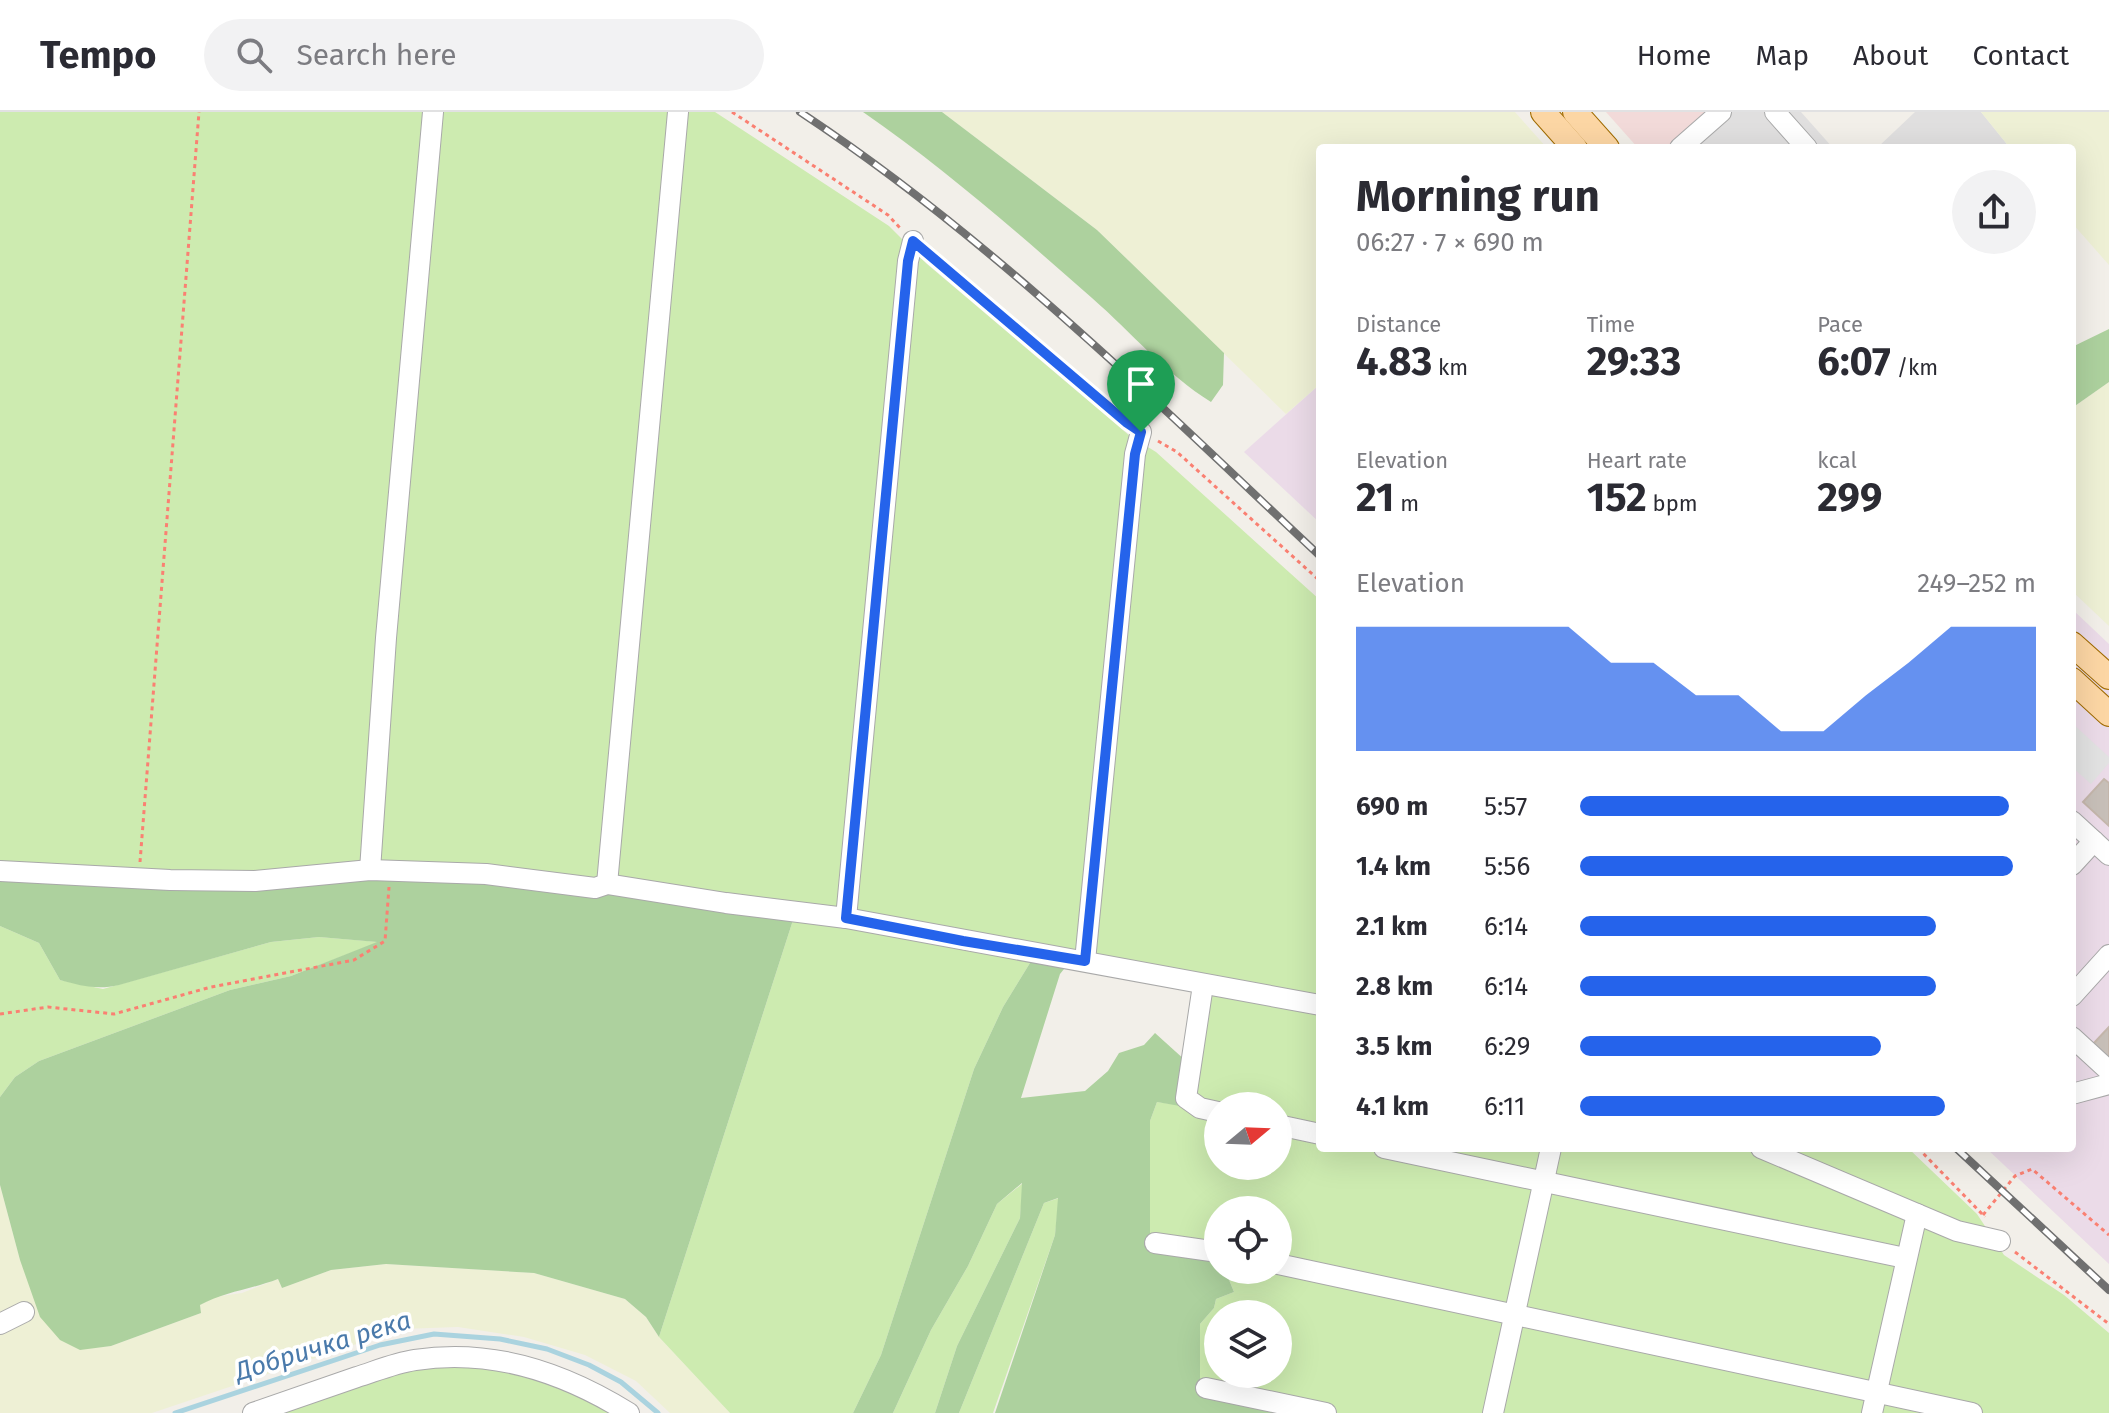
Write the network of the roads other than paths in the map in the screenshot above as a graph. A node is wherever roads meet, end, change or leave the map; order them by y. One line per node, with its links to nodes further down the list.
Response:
1 (433, 112): 20 (street)
2 (678, 112): 22 (street)
3 (1543, 112): 7 (main road)
4 (1575, 112): 8 (main road)
5 (1721, 112): 9 (street)
6 (1775, 112): 10 (street)
7 (1571, 144)
8 (1603, 144)
9 (1685, 144)
10 (1803, 144)
11 (913, 241): 23 (street)
12 (1141, 432): 25 (street)
13 (2076, 648): 14 (main road)
14 (2109, 677)
15 (2076, 686): 16 (main road)
16 (2109, 714)
17 (2076, 825): 18 (street)
18 (2101, 848): 19 (street)
19 (2076, 863)
20 (380, 870): 21 (street); 22 (street)
21 (0, 871)
22 (607, 884): 23 (street)
23 (846, 918): 25 (street)
24 (2109, 955): 27 (street)
25 (1085, 961): 26 (street)
26 (1203, 985): 28 (street); 33 (street)
27 (2076, 992)
28 (1316, 1003)
29 (2076, 1041): 30 (street)
30 (2109, 1071)
31 (2109, 1084): 32 (street)
32 (2076, 1093)
33 (1204, 1109)
34 (1292, 1128): 35 (street)
35 (1316, 1133)
36 (1402, 1152): 39 (street)
37 (1550, 1152): 39 (street)
38 (1770, 1152): 40 (street)
39 (1543, 1183): 44 (street); 47 (street)
40 (1917, 1214): 41 (street); 44 (street)
41 (2000, 1241)
42 (1155, 1243): 43 (street)
43 (1204, 1250)
44 (1905, 1258): 50 (street)
45 (1292, 1267): 47 (street)
46 (24, 1312): 48 (street)
47 (1513, 1314): 50 (street); 54 (street)
48 (0, 1324)
49 (1206, 1388): 53 (street)
50 (1876, 1392): 55 (street); 56 (street)
51 (253, 1413): 52 (street)
52 (629, 1413)
53 (1326, 1413)
54 (1493, 1413)
55 (1872, 1413)
56 (1972, 1413)

